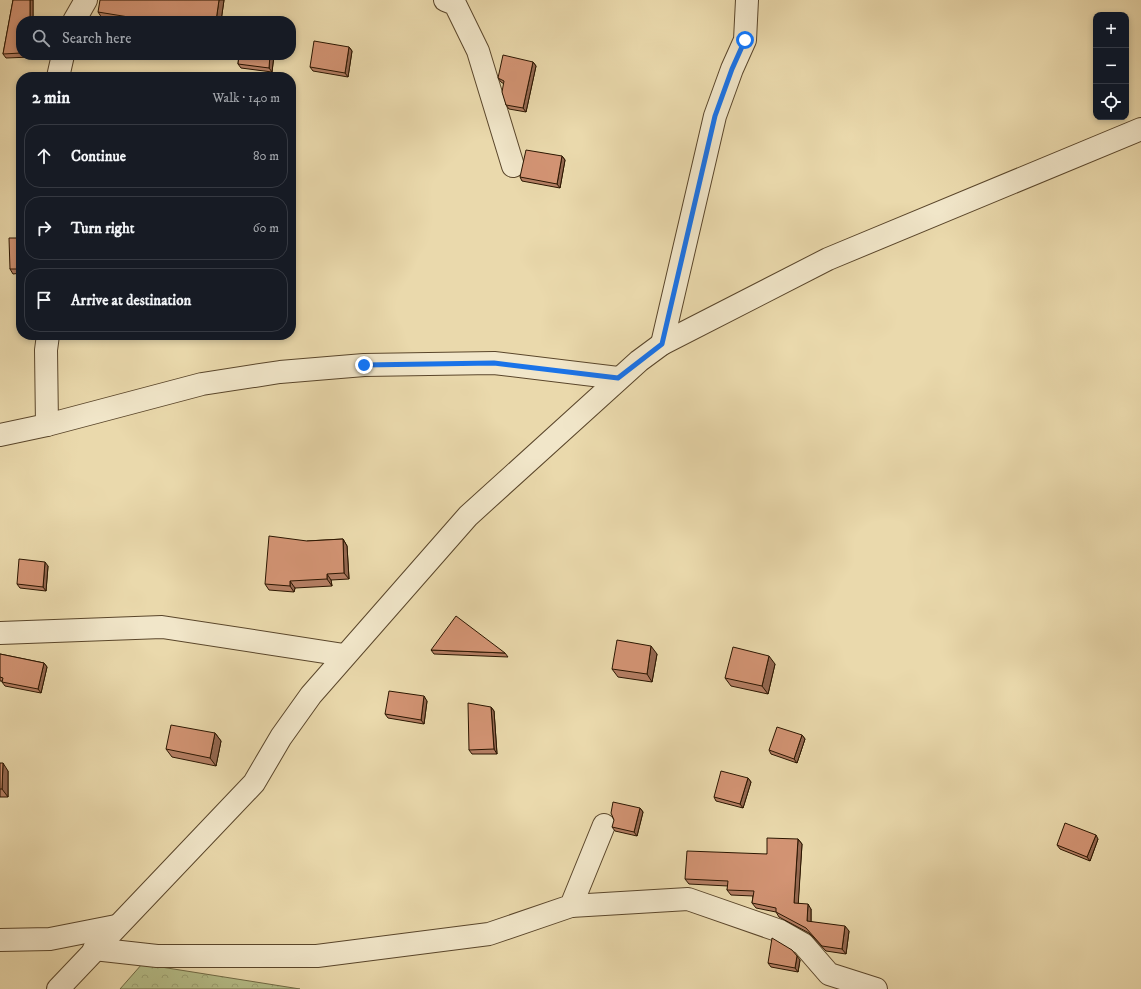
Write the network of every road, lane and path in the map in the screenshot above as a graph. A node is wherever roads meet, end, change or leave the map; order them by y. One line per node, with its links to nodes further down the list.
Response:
1 (86, 0): 4 (street)
2 (445, 0): 8 (street)
3 (747, 0): 10 (street)
4 (77, 16)
5 (62, 60): 6 (street)
6 (59, 72)
7 (1141, 129): 10 (street)
8 (513, 166)
9 (47, 340): 12 (street)
10 (662, 344): 11 (street)
11 (618, 378): 12 (street); 15 (street)
12 (47, 426): 13 (street)
13 (0, 435)
14 (0, 633): 15 (street)
15 (344, 655): 18 (street)
16 (604, 825): 17 (street)
17 (571, 906): 20 (street); 22 (street)
18 (116, 926): 19 (street); 20 (street)
19 (0, 940)
20 (94, 949): 21 (street)
21 (58, 989)
22 (876, 989)

